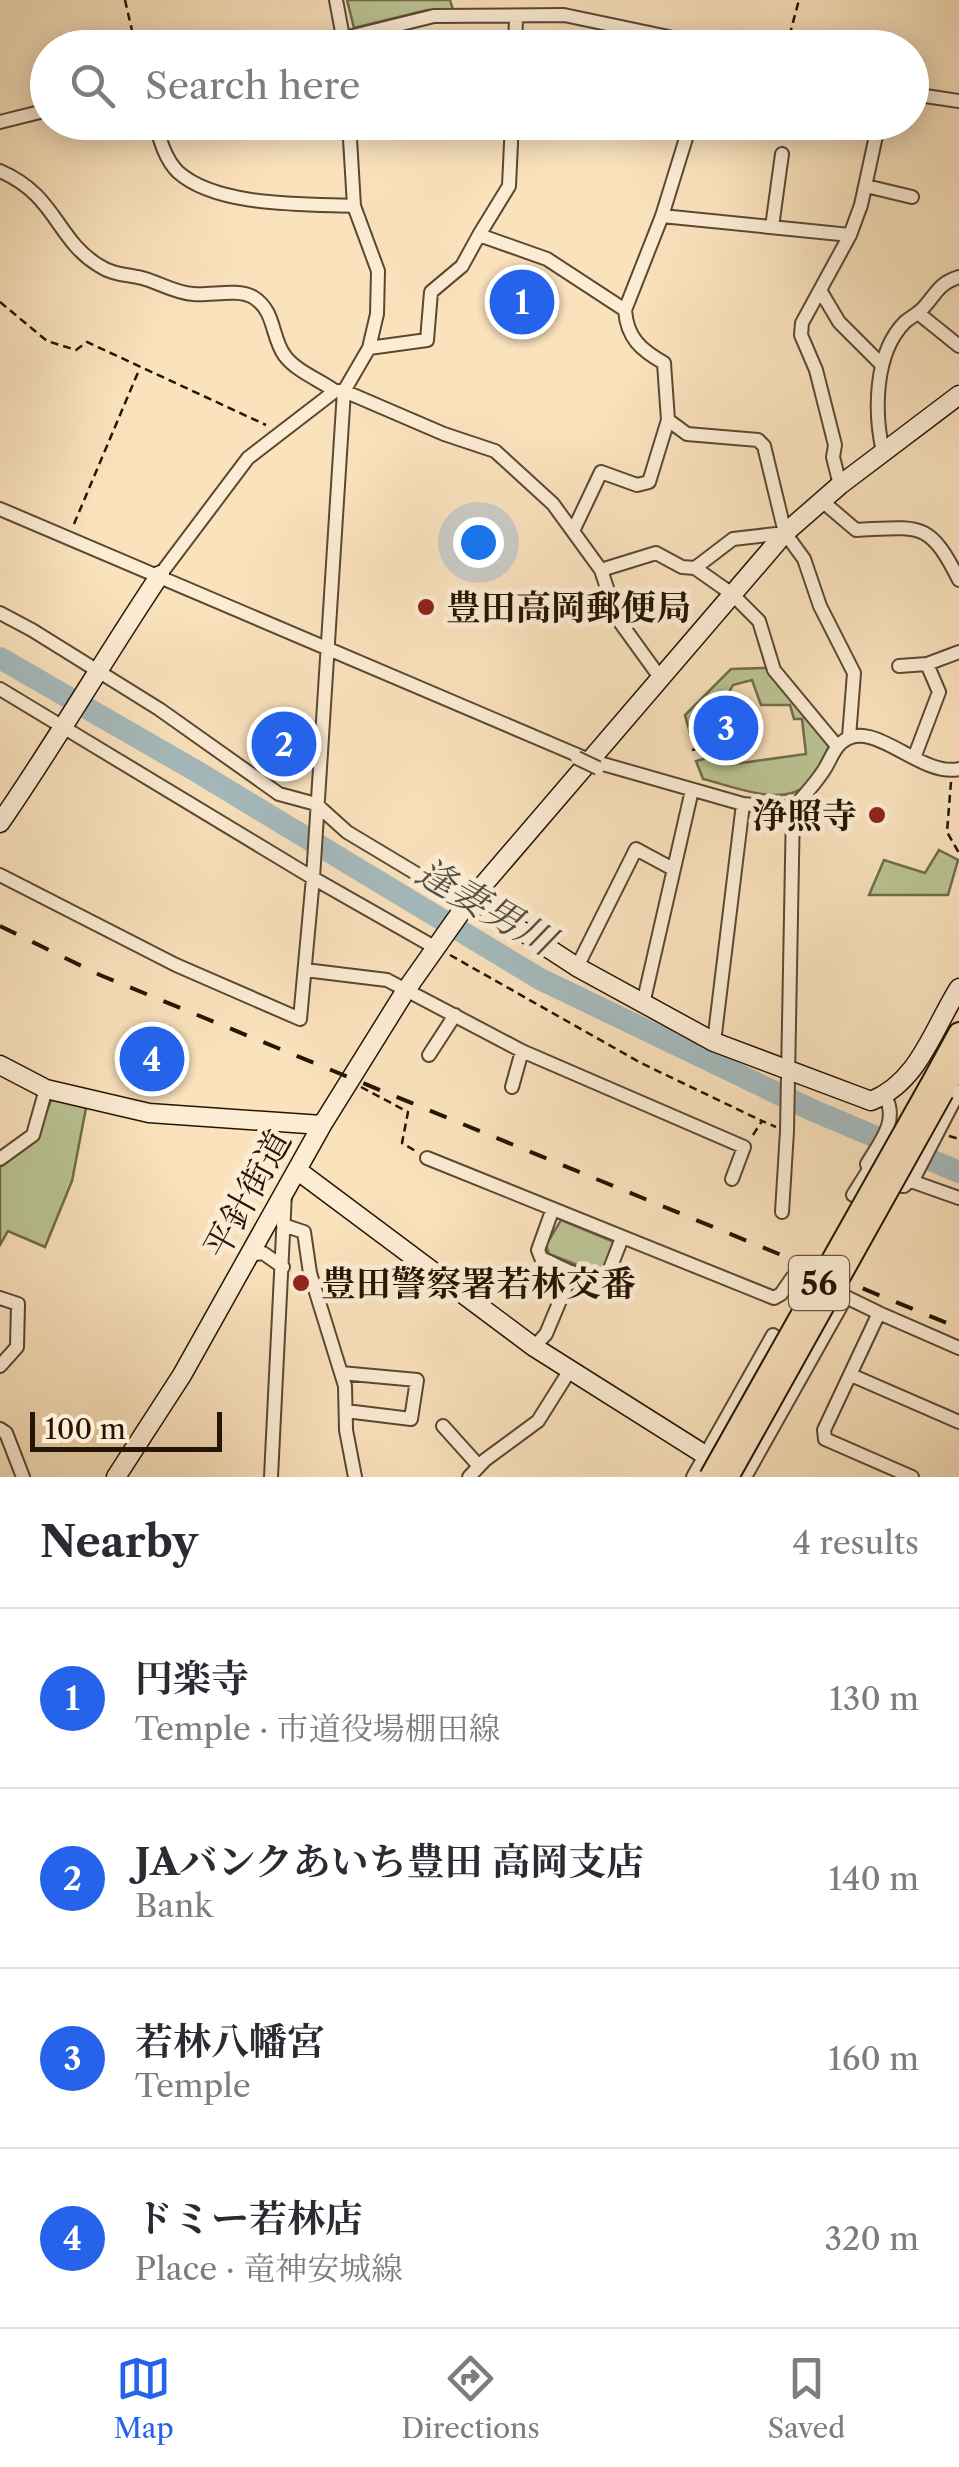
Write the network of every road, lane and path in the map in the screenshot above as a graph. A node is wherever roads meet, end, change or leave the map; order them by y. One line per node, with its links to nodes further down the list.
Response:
1 (124, 0): 5 (path)
2 (336, 0): 6 (street)
3 (799, 0): 10 (path)
4 (516, 17): 7 (street); 8 (street); 9 (street)
5 (132, 30)
6 (342, 30)
7 (387, 30)
8 (516, 30)
9 (636, 30)
10 (791, 30)
11 (929, 97): 12 (street)
12 (959, 101)
13 (30, 114): 14 (street)
14 (0, 122)
15 (160, 140): 24 (street)
16 (350, 140): 24 (street)
17 (511, 140): 27 (street)
18 (686, 140): 25 (street)
19 (875, 140): 22 (street)
20 (782, 154): 26 (street)
21 (0, 172): 38 (street)
22 (866, 186): 23 (street); 28 (street)
23 (912, 197)
24 (354, 206): 35 (street)
25 (662, 216): 26 (street); 32 (street)
26 (772, 227): 28 (street)
27 (479, 235): 32 (street); 35 (street)
28 (850, 235): 30 (street)
29 (959, 277): 33 (street)
30 (820, 290): 36 (street); 43 (street)
31 (0, 302): 37 (path)
32 (625, 310): 40 (street)
33 (918, 313): 34 (street); 36 (street)
34 (959, 346)
35 (369, 348): 38 (street)
36 (882, 365): 42 (street)
37 (139, 368): 41 (path); 48 (path)
38 (340, 391): 41 (street); 46 (street); 55 (street)
39 (959, 395): 42 (street, 平針街道)
40 (668, 420): 46 (street); 47 (street)
41 (280, 431): 51 (street)
42 (883, 452): 43 (street, 平針街道)
43 (840, 485): 44 (street, 平針街道)
44 (822, 501): 47 (street, 平針街道); 52 (street)
45 (0, 508): 48 (street)
46 (574, 529): 50 (street)
47 (785, 533): 49 (street); 53 (street, 平針街道); 63 (street)
48 (68, 538): 51 (street)
49 (696, 568): 50 (street); 53 (street)
50 (602, 570): 60 (street)
51 (160, 575): 55 (street); 59 (street)
52 (959, 580)
53 (732, 594): 60 (street, 平針街道); 63 (street)
54 (0, 613): 59 (street)
55 (326, 647): 67 (street); 71 (street)
56 (959, 652): 57 (street)
57 (926, 664): 58 (street); 66 (street)
58 (899, 666)
59 (94, 672): 62 (street); 71 (street)
60 (659, 676): 67 (street, 平針街道)
61 (0, 690): 62 (street)
62 (64, 726): 73 (street); 76 (street)
63 (842, 742): 66 (street); 72 (street)
64 (721, 744): 65 (path)
65 (692, 750)
66 (914, 758): 68 (street)
67 (588, 762): 69 (street); 78 (street, 平針街道)
68 (955, 770): 74 (path)
69 (692, 790): 70 (street); 75 (street)
70 (743, 804): 72 (street); 87 (street)
71 (316, 807): 76 (street); 78 (street)
72 (794, 808): 92 (street)
73 (0, 823)
74 (959, 853)
75 (674, 870): 80 (street); 84 (street)
76 (313, 875): 79 (street); 81 (street)
77 (0, 876): 81 (street)
78 (468, 901): 79 (street, 平針街道); 80 (street)
79 (437, 946): 83 (street, 平針街道); 98 (path)
80 (577, 967): 84 (street)
81 (305, 970): 83 (street)
82 (959, 988): 97 (street)
83 (406, 990): 85 (street); 93 (street, 平針街道)
84 (643, 1004): 87 (street)
85 (455, 1015): 88 (street); 89 (street)
86 (959, 1032): 96 (main road, 56)
87 (714, 1042): 92 (street)
88 (522, 1051): 94 (street); 101 (street)
89 (429, 1055)
90 (959, 1063): 96 (main road, 56)
91 (0, 1066): 95 (street)
92 (788, 1072): 97 (street); 100 (street)
93 (351, 1082): 99 (street, 平針街道); 102 (path)
94 (512, 1087)
95 (46, 1089): 99 (street); 103 (street)
96 (944, 1090): 107 (street); 133 (main road, 56, bridge); 140 (main road, 56, bridge)
97 (884, 1096): 104 (street)
98 (762, 1121): 100 (path); 101 (path)
99 (322, 1125): 105 (street, 平針街道)
100 (787, 1131): 112 (street)
101 (744, 1148): 106 (street)
102 (427, 1158): 111 (street)
103 (0, 1159)
104 (868, 1168): 107 (street); 109 (street)
105 (297, 1170): 108 (street, 平針街道); 122 (street)
106 (732, 1179)
107 (913, 1179): 110 (street)
108 (285, 1191): 113 (street); 115 (street, 平針街道)
109 (853, 1195)
110 (959, 1198)
111 (552, 1211): 114 (street); 117 (street)
112 (782, 1212)
113 (283, 1225): 116 (street); 126 (street)
114 (622, 1238): 117 (street); 119 (street)
115 (250, 1256): 116 (street); 135 (street, 平針街道)
116 (283, 1267): 136 (street)
117 (572, 1272): 122 (street)
118 (0, 1298): 124 (street)
119 (846, 1298): 120 (street); 141 (street)
120 (879, 1314): 123 (street); 127 (street)
121 (774, 1336): 133 (street)
122 (534, 1347): 125 (street)
123 (959, 1348)
124 (0, 1366)
125 (570, 1370): 132 (street); 133 (street)
126 (341, 1373): 128 (street); 128 (street)
127 (851, 1375): 129 (street); 142 (street)
128 (346, 1411): 137 (street)
129 (959, 1422)
130 (443, 1426): 132 (street)
131 (0, 1429): 134 (street)
132 (479, 1466): 138 (street)
133 (708, 1467): 139 (street); 141 (street)
134 (23, 1477)
135 (116, 1477)
136 (270, 1477)
137 (355, 1477)
138 (469, 1477)
139 (694, 1477)
140 (728, 1477)
141 (742, 1477)
142 (912, 1477)

